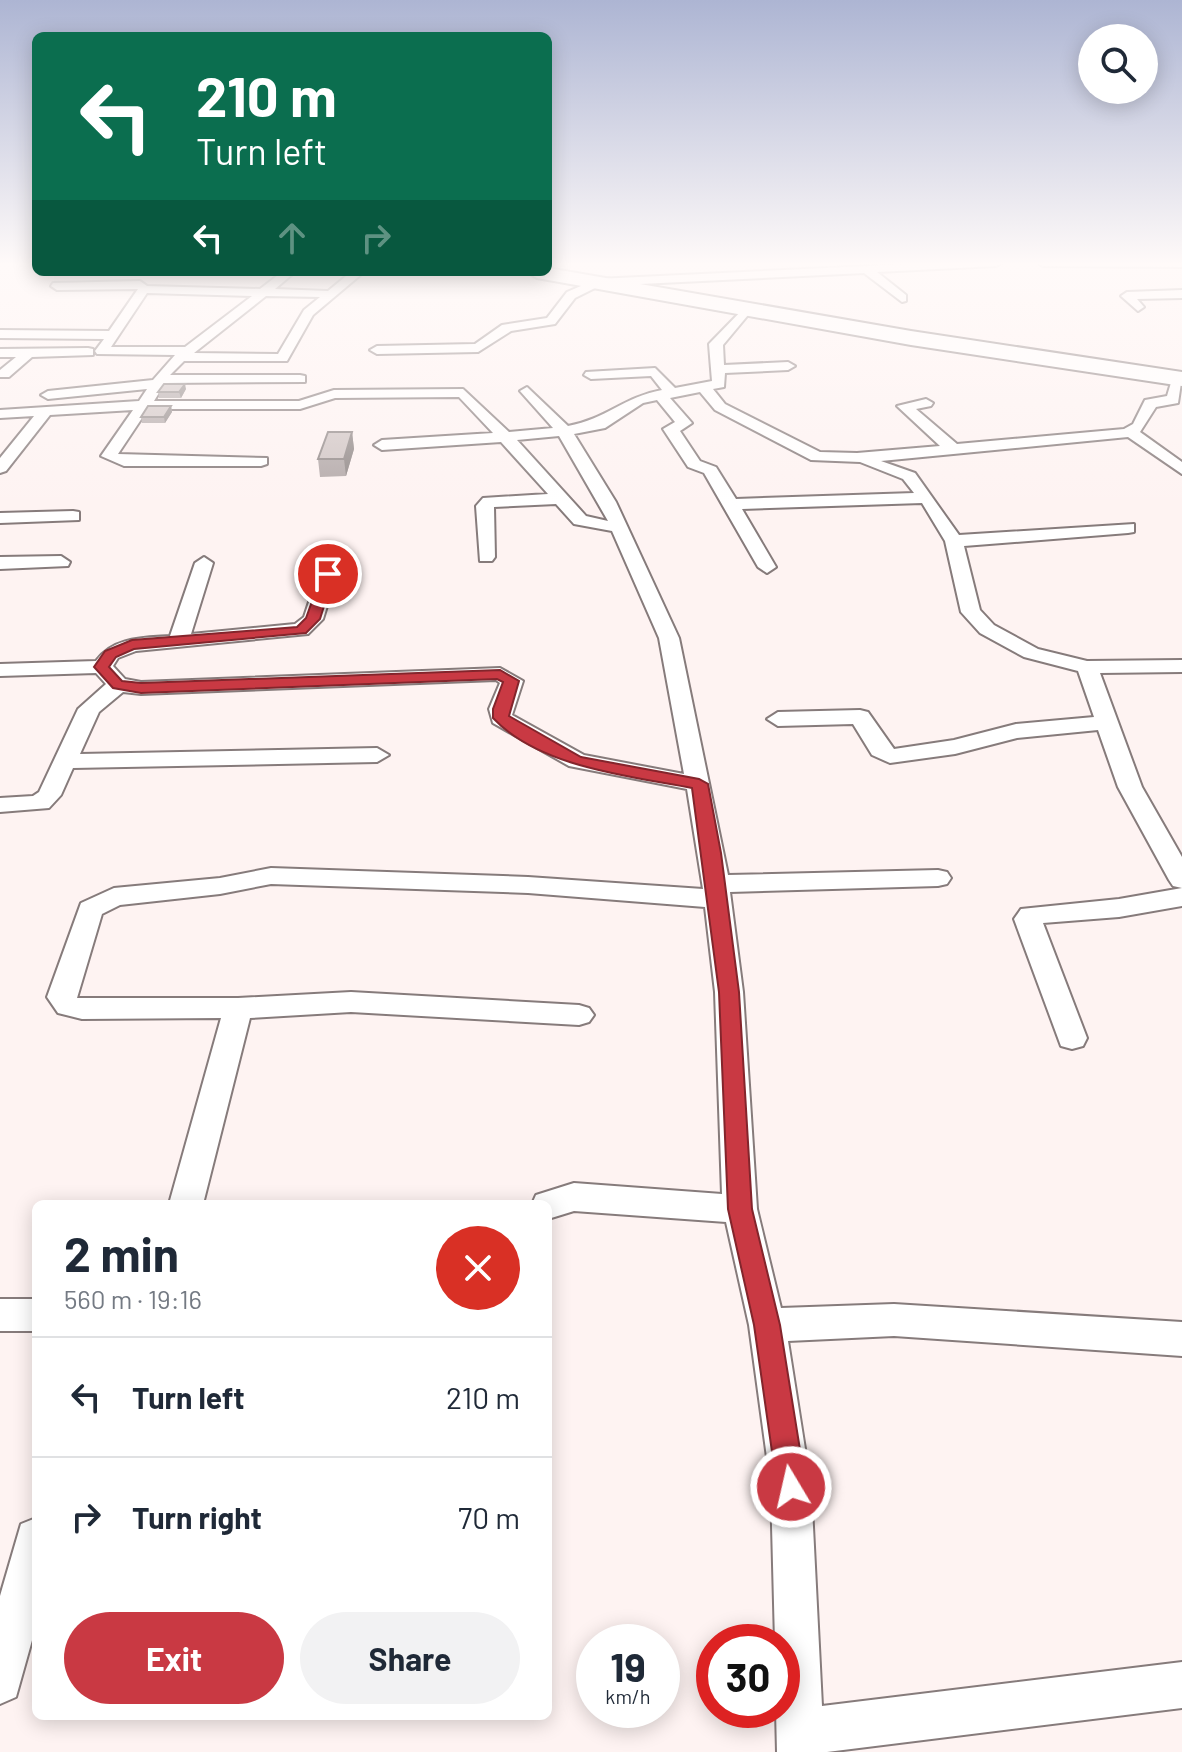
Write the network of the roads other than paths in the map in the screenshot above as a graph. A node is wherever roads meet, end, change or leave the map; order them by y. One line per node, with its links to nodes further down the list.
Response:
1 (106, 345): 9 (street)
2 (197, 345): 12 (street)
3 (289, 345): 12 (street)
4 (483, 345): 8 (street)
5 (716, 345): 15 (street)
6 (975, 345): 17 (highway)
7 (984, 345): 17 (highway)
8 (377, 350)
9 (102, 351): 11 (street); 14 (street)
10 (0, 353): 11 (street)
11 (28, 353): 18 (street)
12 (185, 354): 14 (street); 20 (street)
13 (788, 366): 15 (street)
14 (120, 369): 20 (street); 24 (street)
15 (719, 369): 21 (street)
16 (591, 375): 23 (street)
17 (1181, 377): 30 (street)
18 (1, 378)
19 (300, 379): 20 (street)
20 (160, 381): 26 (street)
21 (704, 388): 23 (street); 34 (street)
22 (527, 391): 29 (street)
23 (666, 394): 29 (street); 40 (street)
24 (28, 396)
25 (926, 403): 33 (street)
26 (144, 405): 27 (street); 31 (street); 35 (street)
27 (46, 411): 28 (street); 36 (street)
28 (0, 414)
29 (564, 431): 31 (street); 43 (street)
30 (1130, 432): 33 (street); 37 (street)
31 (505, 437): 32 (street); 39 (street)
32 (382, 445)
33 (952, 448): 34 (street)
34 (857, 458): 38 (street)
35 (261, 461)
36 (0, 468)
37 (1182, 469)
38 (927, 498): 40 (street); 45 (street)
39 (558, 499): 43 (street); 47 (street)
40 (731, 504): 51 (street)
41 (73, 516): 42 (street)
42 (0, 518)
43 (619, 526): 62 (street)
44 (1128, 528): 45 (street)
45 (954, 541): 55 (street)
46 (335, 551): 52 (street)
47 (486, 557)
48 (61, 562): 49 (street)
49 (0, 563)
50 (204, 563): 52 (street)
51 (767, 567)
52 (178, 641): 54 (street)
53 (1182, 666): 55 (street)
54 (102, 667): 56 (street); 57 (street)
55 (1087, 667): 59 (street)
56 (0, 670)
57 (118, 685): 61 (street); 62 (street)
58 (778, 719): 59 (street)
59 (1107, 723): 64 (street)
60 (377, 755): 61 (street)
61 (64, 761): 63 (street)
62 (699, 784): 67 (street)
63 (0, 805)
64 (1171, 839): 66 (street)
65 (938, 878): 67 (street)
66 (1182, 880)
67 (716, 891): 69 (street); 74 (street)
68 (1182, 897): 71 (street)
69 (238, 1008): 70 (street); 72 (street)
70 (579, 1015)
71 (1072, 1038)
72 (187, 1200)
73 (552, 1204): 74 (street)
74 (740, 1209): 77 (street)
75 (0, 1315): 76 (street)
76 (32, 1315)
77 (767, 1325): 78 (street); 82 (street)
78 (1182, 1339)
79 (32, 1555): 80 (street)
80 (0, 1681)
81 (1182, 1685): 82 (street)
82 (801, 1742)

